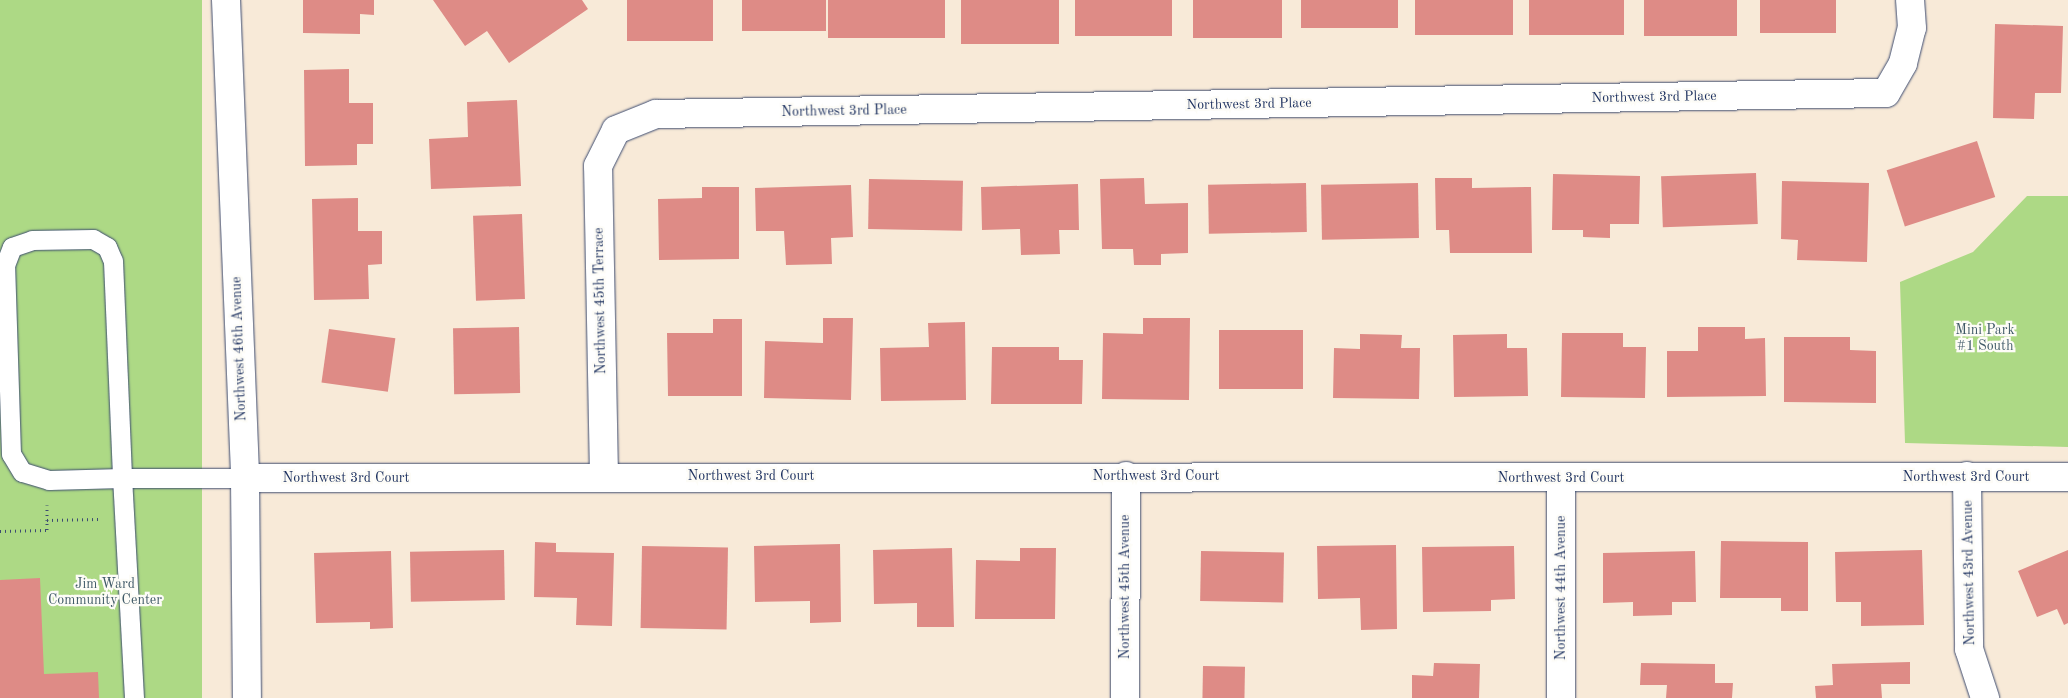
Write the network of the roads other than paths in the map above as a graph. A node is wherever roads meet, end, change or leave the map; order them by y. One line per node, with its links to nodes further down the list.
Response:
1 (226, 0): 9 (street, Northwest 46th Avenue)
2 (1910, 0): 3 (street, Northwest 3rd Place)
3 (616, 130): 4 (street, Northwest 45th Terrace)
4 (604, 476): 5 (street, Northwest 3rd Court); 9 (street, Northwest 3rd Court)
5 (1126, 476): 10 (street, Northwest 3rd Court); 13 (street, Northwest 45th Avenue)
6 (1967, 476): 7 (street, Northwest 3rd Court); 10 (street, Northwest 3rd Court); 15 (street, Northwest 43rd Avenue)
7 (2068, 477)
8 (122, 478): 8 (lane); 9 (lane); 11 (lane)
9 (244, 478): 12 (street, Northwest 46th Avenue)
10 (1561, 478): 14 (street, Northwest 44th Avenue)
11 (134, 698)
12 (247, 698)
13 (1125, 698)
14 (1561, 698)
15 (1984, 698)

